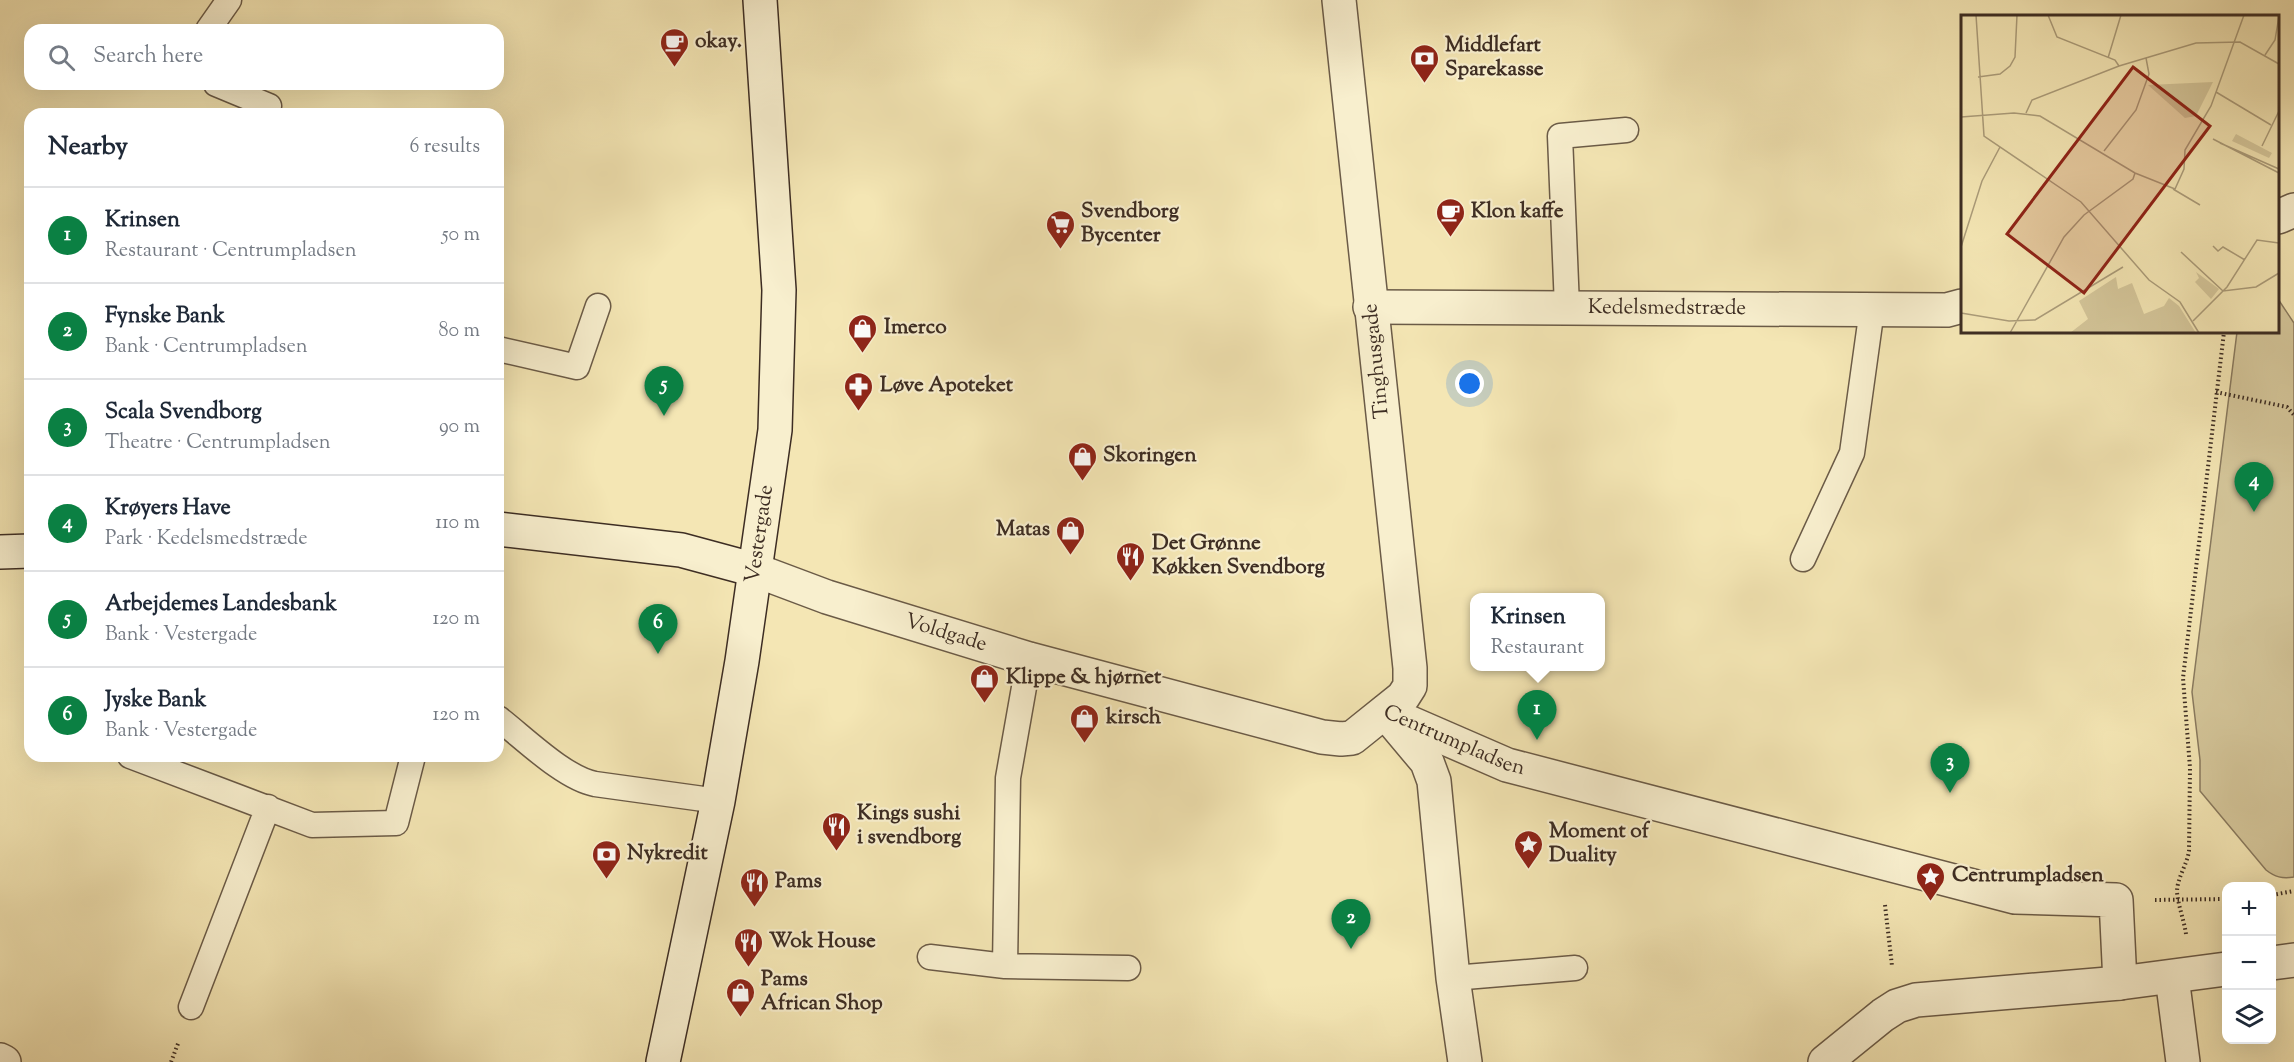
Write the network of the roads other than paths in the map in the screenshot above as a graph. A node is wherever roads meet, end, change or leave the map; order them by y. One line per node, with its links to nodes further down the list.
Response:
1 (229, 0): 4 (lane)
2 (760, 0): 20 (street, Vestergade)
3 (1339, 0): 12 (street, Tinghusgade)
4 (212, 24)
5 (230, 90): 6 (lane)
6 (269, 106)
7 (1626, 130): 13 (lane)
8 (2294, 210): 9 (street)
9 (2279, 216)
10 (598, 306): 15 (lane)
11 (1961, 306): 14 (street, Kedelsmedstræde)
12 (1370, 307): 13 (street, Kedelsmedstræde); 22 (street, Tinghusgade)
13 (1567, 307): 14 (street, Kedelsmedstræde)
14 (1872, 309): 19 (lane)
15 (504, 350)
16 (504, 530): 20 (street, Voldgade)
17 (24, 550): 18 (street)
18 (0, 552)
19 (1803, 559)
20 (754, 570): 21 (street, Voldgade); 26 (street, Vestergade)
21 (1029, 658): 22 (street, Voldgade); 31 (lane)
22 (1385, 712): 36 (street, Centrumpladsen); 37 (street, Centrumpladsen)
23 (504, 723): 26 (lane)
24 (146, 762): 27 (lane)
25 (411, 762): 27 (lane)
26 (718, 801): 39 (street, Vestergade)
27 (268, 807): 38 (lane)
28 (930, 957): 31 (lane)
29 (2294, 960): 30 (street)
30 (2276, 962)
31 (1005, 966): 32 (lane)
32 (1128, 968)
33 (1575, 968): 36 (lane)
34 (2222, 970): 35 (street)
35 (2180, 976): 37 (street); 42 (street)
36 (1453, 978): 40 (street, Centrumpladsen)
37 (2120, 983): 41 (street)
38 (191, 1006)
39 (663, 1062)
40 (1465, 1062)
41 (1825, 1062)
42 (2183, 1062)

